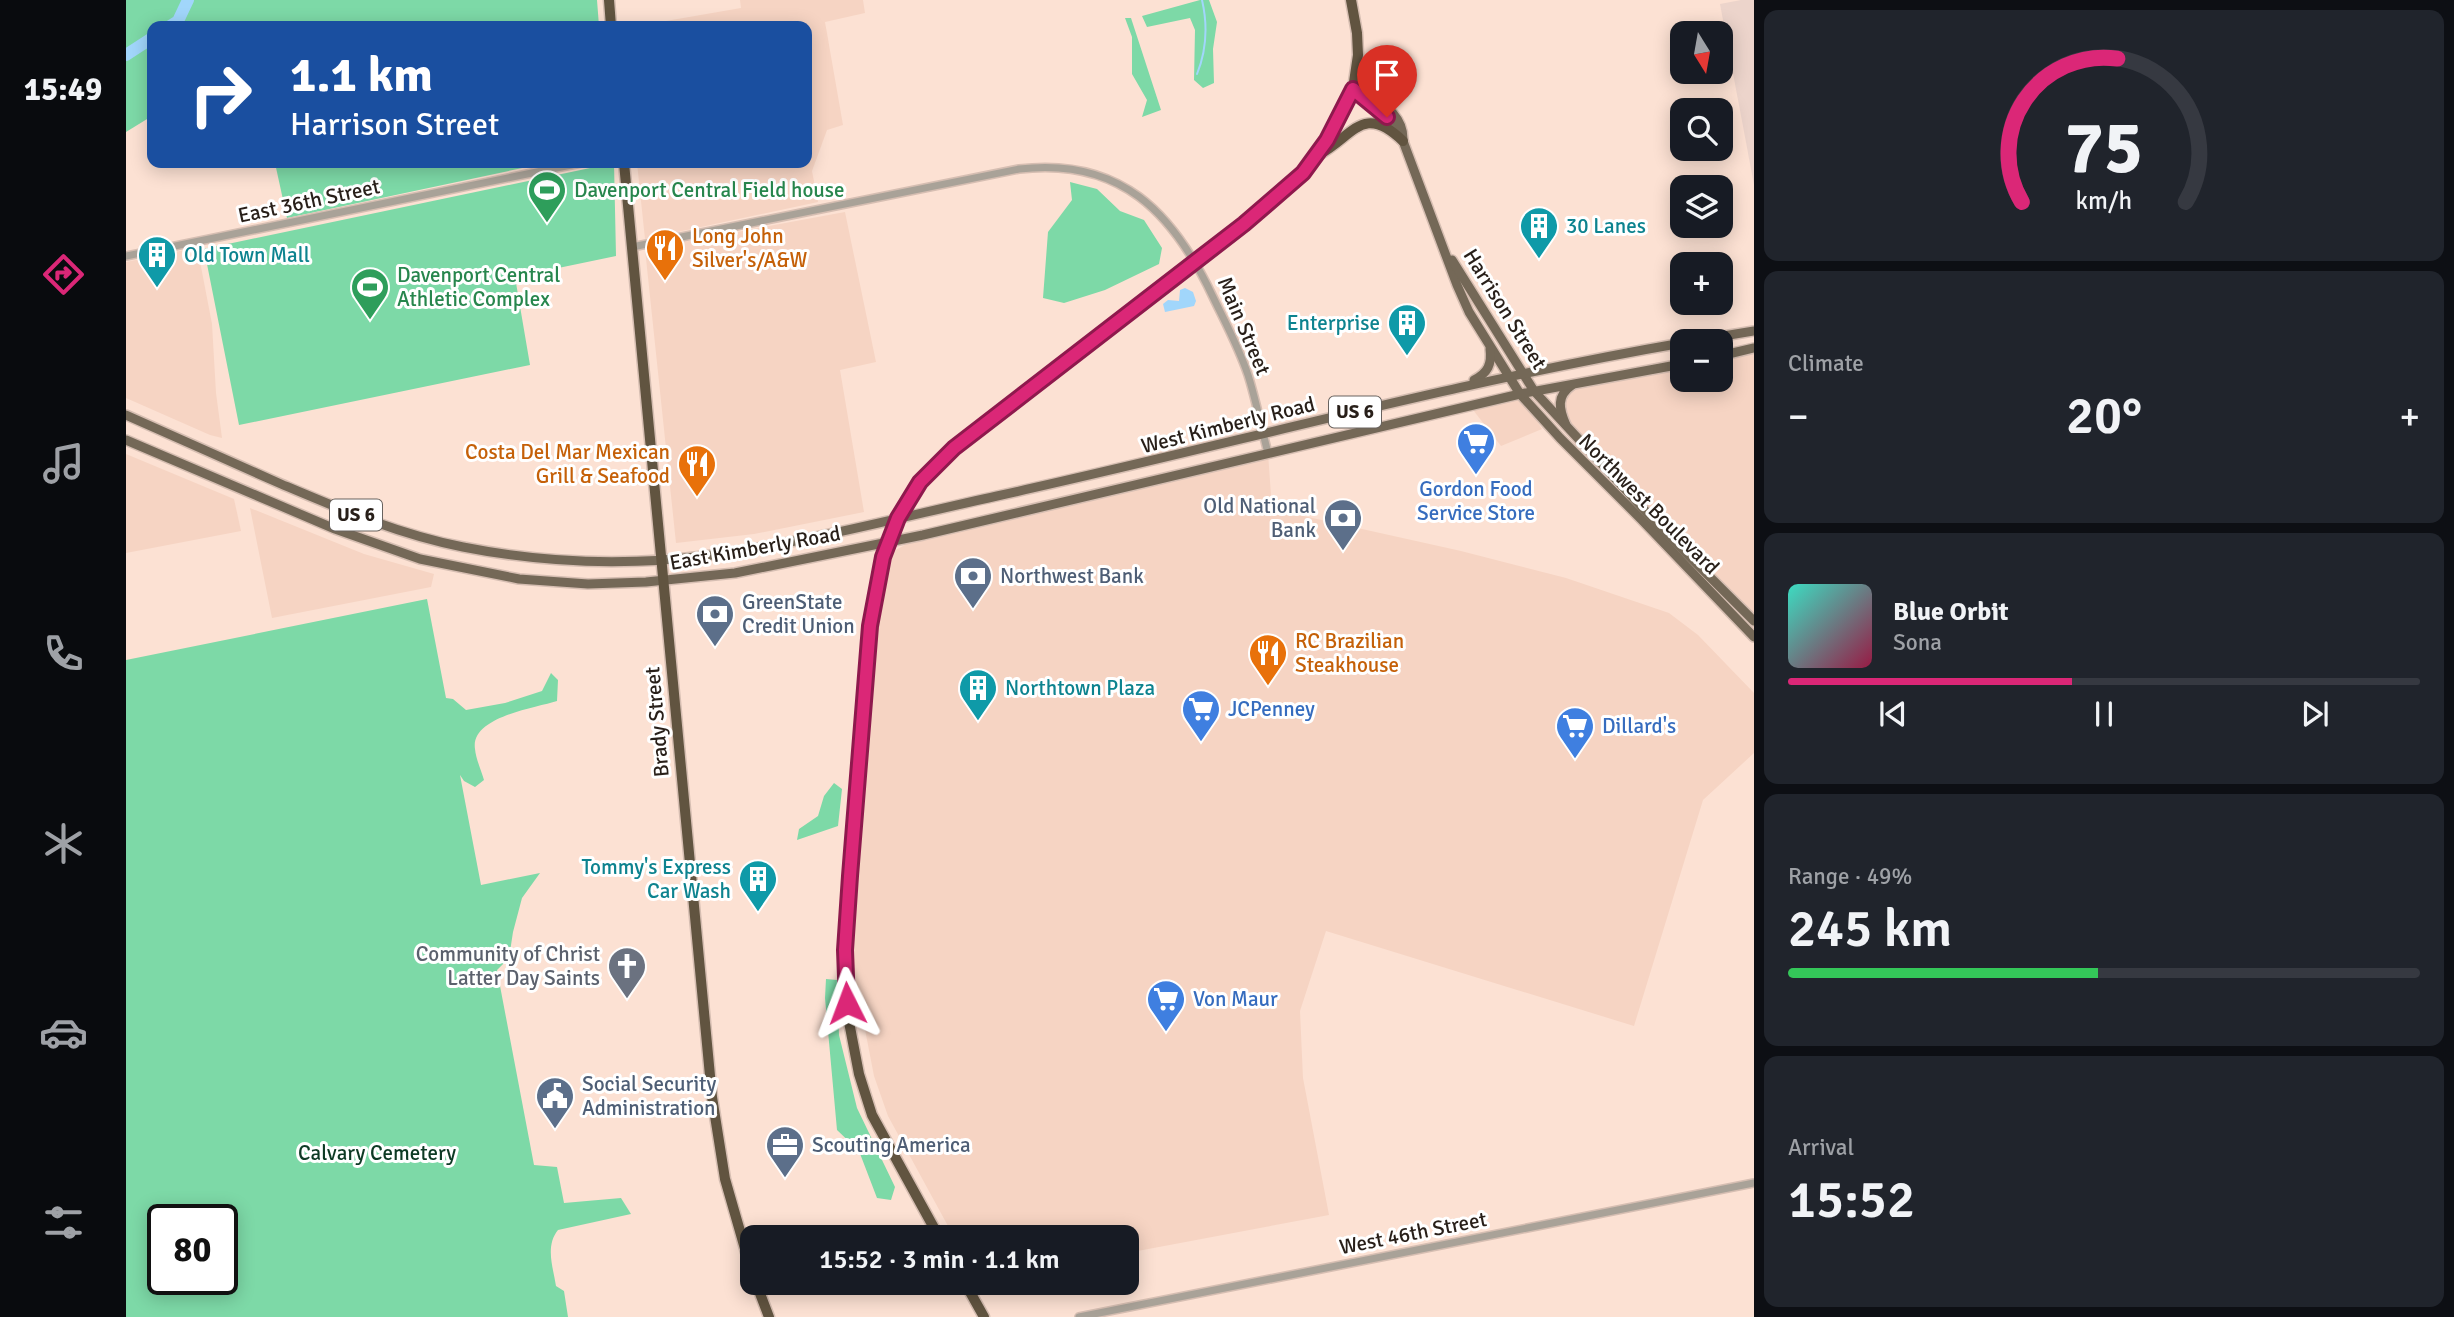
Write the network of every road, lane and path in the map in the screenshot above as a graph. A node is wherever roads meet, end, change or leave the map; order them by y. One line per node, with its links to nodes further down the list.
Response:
1 (609, 0): 3 (highway)
2 (1351, 0): 4 (highway)
3 (611, 21)
4 (1353, 89): 5 (main road, Harrison Street); 6 (highway)
5 (1403, 141): 6 (highway); 9 (main road, Harrison Street)
6 (1316, 156): 12 (highway)
7 (557, 168): 11 (street, East 36th Street)
8 (624, 168): 10 (highway, Brady Street)
9 (1444, 246): 16 (main road, Harrison Street); 20 (main road, Harrison Street)
10 (632, 247): 12 (street, Main Street); 35 (highway, Brady Street)
11 (126, 257)
12 (1195, 261): 28 (street, Main Street); 33 (highway)
13 (1754, 331): 14 (main road)
14 (1733, 334)
15 (1670, 345): 20 (main road, West Kimberly Road / US 6)
16 (1490, 347): 21 (main road, Harrison Street); 23 (main road)
17 (1754, 348): 18 (main road)
18 (1733, 353)
19 (1670, 366): 22 (main road, West Kimberly Road / US 6)
20 (1521, 373): 21 (main road, West Kimberly Road / US 6); 24 (main road, Harrison Street)
21 (1507, 376): 23 (main road, West Kimberly Road / US 6); 25 (main road, Harrison Street)
22 (1576, 383): 24 (main road, West Kimberly Road / US 6); 27 (main road)
23 (1461, 386): 28 (main road, West Kimberly Road / US 6)
24 (1534, 391): 25 (main road, West Kimberly Road / US 6); 27 (main road, Northwest Boulevard)
25 (1520, 394): 30 (main road, West Kimberly Road / US 6); 38 (main road, Northwest Boulevard)
26 (126, 415): 35 (main road, East Kimberly Road / US 6)
27 (1570, 433): 37 (main road, Northwest Boulevard)
28 (1263, 434): 30 (street, Main Street); 31 (main road, West Kimberly Road / US 6)
29 (126, 440): 36 (main road, East Kimberly Road / US 6)
30 (1268, 453): 32 (main road, West Kimberly Road / US 6)
31 (1029, 489): 33 (main road, East Kimberly Road / US 6)
32 (1033, 509): 34 (main road, East Kimberly Road / US 6)
33 (898, 518): 34 (highway); 35 (main road, East Kimberly Road / US 6)
34 (888, 542): 36 (main road, East Kimberly Road / US 6); 40 (highway)
35 (662, 559): 36 (highway, Brady Street)
36 (664, 581): 41 (highway, Brady Street)
37 (1754, 621)
38 (1754, 638)
39 (1754, 1183): 46 (street, West 46th Street)
40 (932, 1225)
41 (740, 1231)
42 (761, 1295): 44 (highway)
43 (972, 1295): 45 (highway)
44 (769, 1317)
45 (984, 1317)
46 (1079, 1317)

